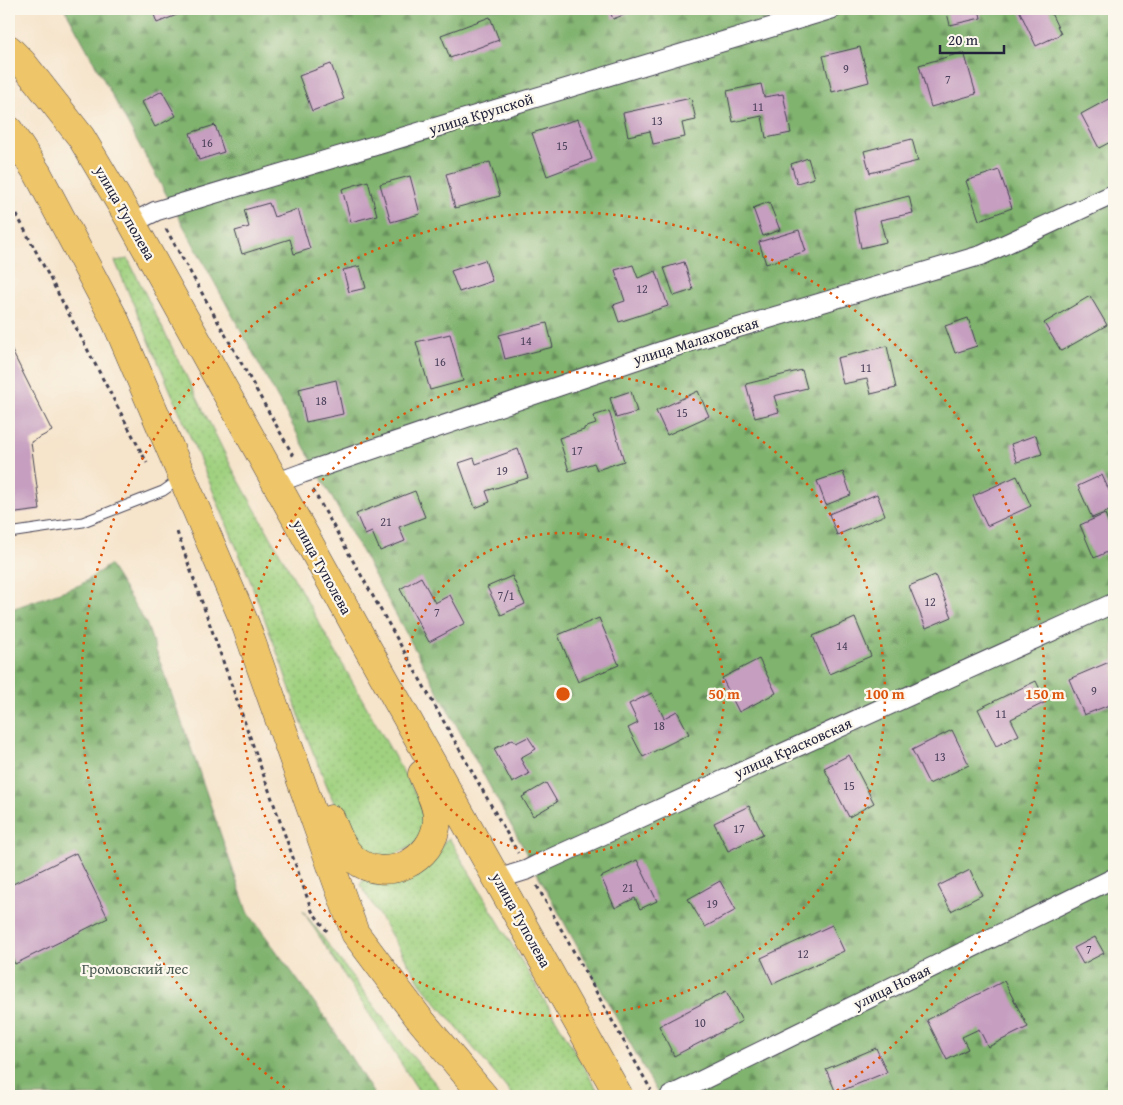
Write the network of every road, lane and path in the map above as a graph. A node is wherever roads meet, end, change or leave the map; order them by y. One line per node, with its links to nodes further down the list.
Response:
1 (832, 9): 6 (street, улица Крупской)
2 (13, 50): 7 (main road, улица Туполева)
3 (9, 130): 10 (main road)
4 (1114, 194): 8 (street, улица Малаховская)
5 (9, 200): 10 (path)
6 (156, 210): 7 (street, улица Крупской); 8 (path)
7 (132, 223): 9 (main road, улица Туполева)
8 (303, 473): 9 (street, улица Малаховская); 15 (path)
9 (276, 483): 14 (main road, улица Туполева)
10 (172, 484): 11 (lane); 13 (main road)
11 (9, 533)
12 (1114, 603): 15 (street, улица Красковская)
13 (246, 626): 14 (main road); 18 (main road)
14 (368, 648): 17 (main road, улица Туполева)
15 (528, 870): 17 (street, улица Красковская); 20 (path)
16 (1114, 878): 21 (street, улица Новая)
17 (498, 879): 19 (main road, улица Туполева)
18 (484, 1096)
19 (619, 1096)
20 (654, 1096)
21 (670, 1096)

